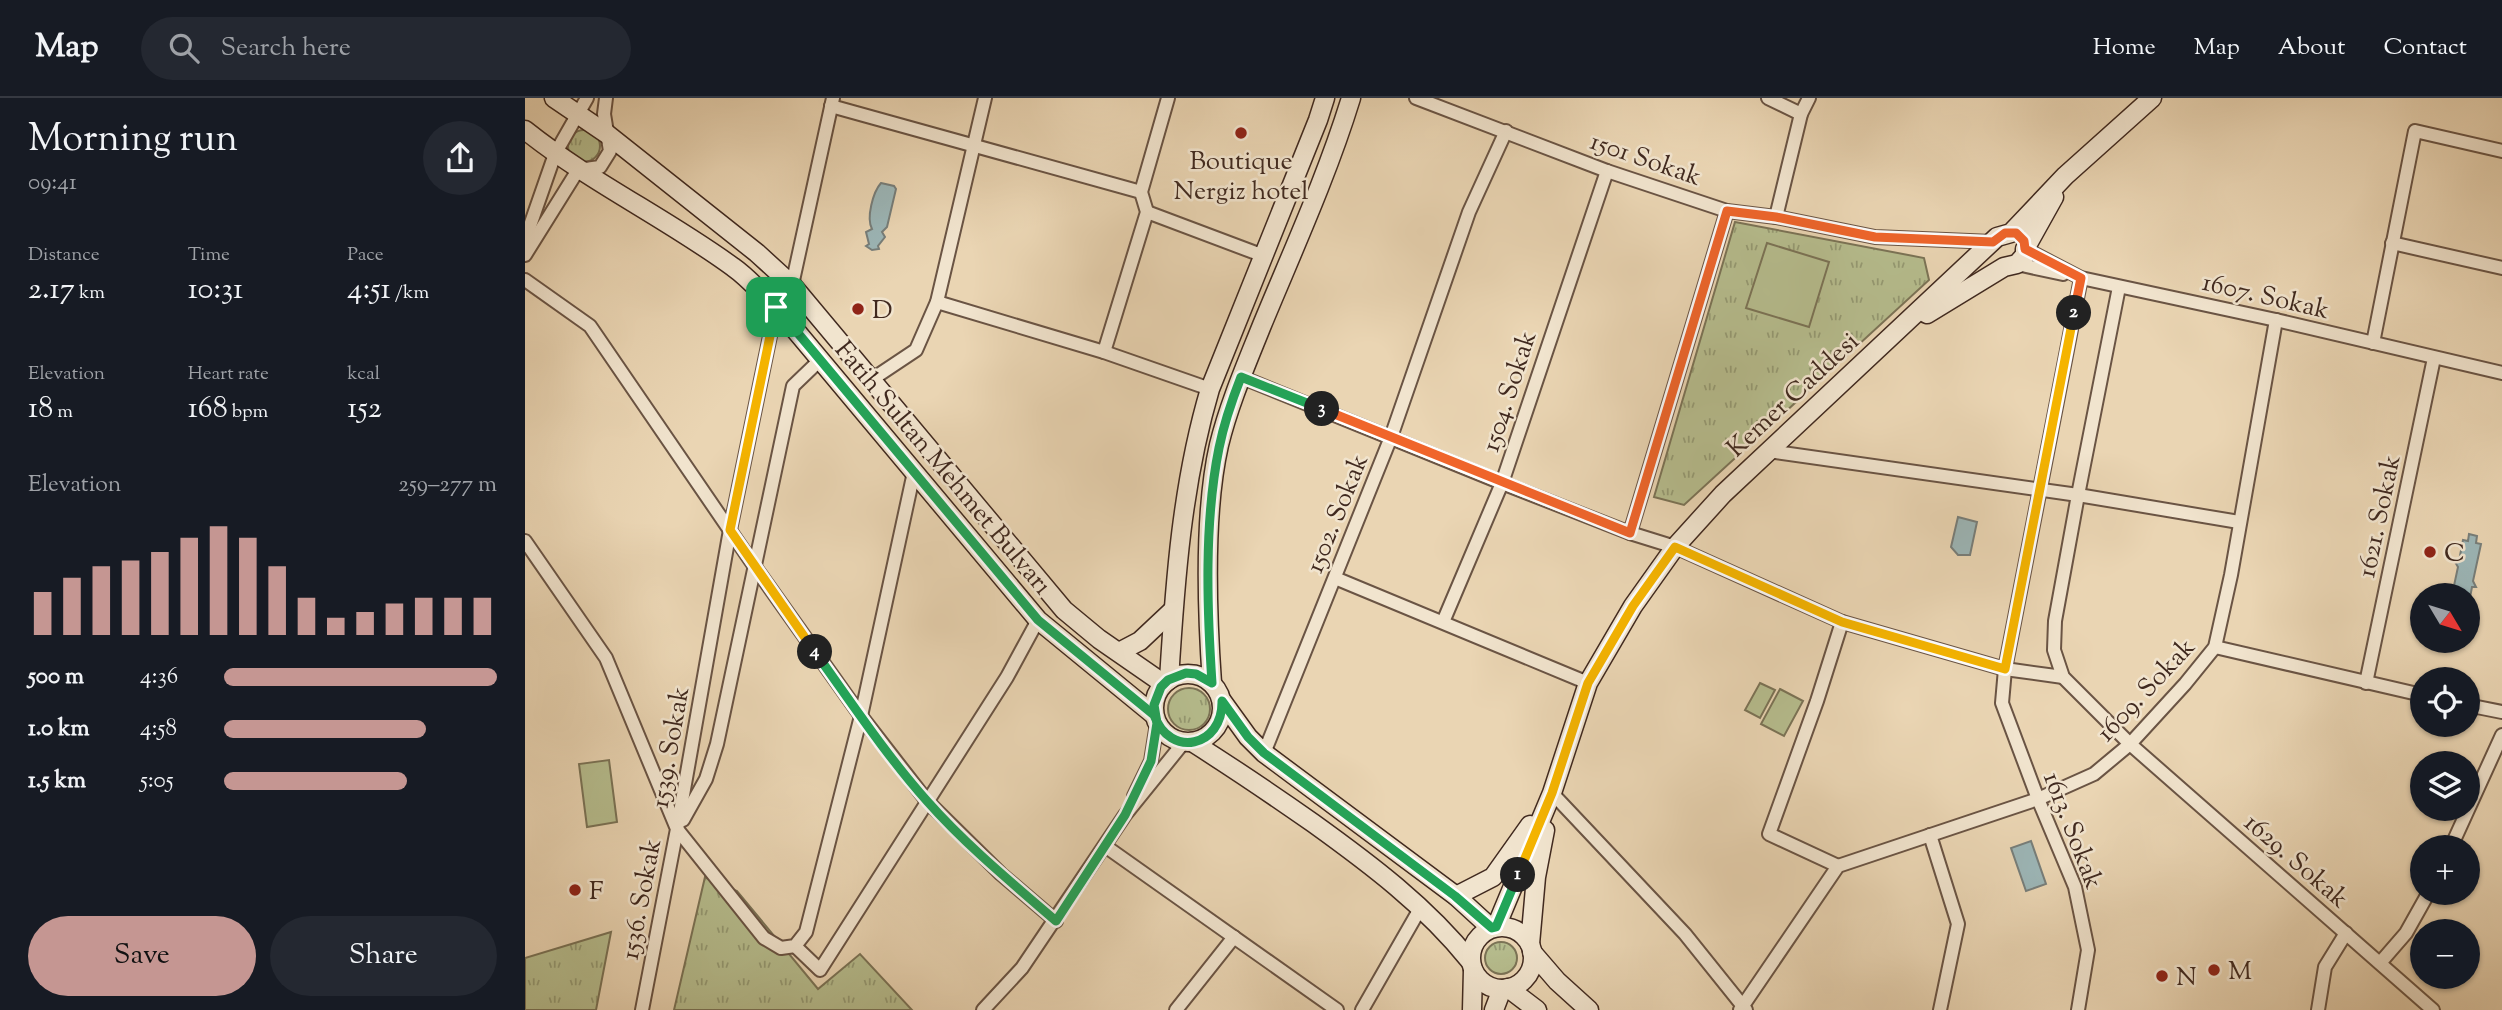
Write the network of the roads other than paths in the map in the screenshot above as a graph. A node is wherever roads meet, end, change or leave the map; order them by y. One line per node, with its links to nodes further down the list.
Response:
1 (554, 98): 12 (main road, Fatih Sultan Mehmet Bulvarı)
2 (606, 98): 16 (street)
3 (985, 98): 17 (street)
4 (1168, 98): 23 (street)
5 (1325, 98): 32 (main road)
6 (1351, 98): 48 (main road)
7 (1416, 98): 15 (street, 1501 Sokak)
8 (1768, 98): 13 (street)
9 (1809, 98): 13 (street)
10 (2152, 98): 22 (main road, Kemer Caddesi)
11 (832, 102): 17 (street); 37 (street)
12 (583, 106): 16 (main road, Fatih Sultan Mehmet Bulvarı); 19 (street)
13 (1801, 114): 26 (street)
14 (525, 130): 19 (main road, Fatih Sultan Mehmet Bulvarı)
15 (1506, 131): 21 (street, 1501 Sokak); 51 (street, 1502. Sokak)
16 (607, 135): 20 (street); 37 (main road, Fatih Sultan Mehmet Bulvarı)
17 (974, 146): 23 (street); 39 (street)
18 (2502, 151): 30 (street)
19 (555, 154): 20 (main road, Fatih Sultan Mehmet Bulvarı); 28 (street)
20 (578, 170): 31 (street); 40 (main road, Fatih Sultan Mehmet Bulvarı)
21 (1607, 171): 24 (street, 1501 Sokak); 54 (street, 1504. Sokak)
22 (2065, 176): 27 (main road, Kemer Caddesi); 33 (main road)
23 (1141, 192): 25 (street)
24 (1727, 211): 26 (street, 1501 Sokak); 59 (street)
25 (1147, 212): 32 (street); 44 (street)
26 (1776, 217): 29 (street, 1501 Sokak)
27 (2011, 233): 29 (main road, Kemer Caddesi); 33 (main road)
28 (525, 240)
29 (1993, 242): 33 (main road); 42 (main road, Kemer Caddesi)
30 (2392, 243): 34 (street); 43 (street)
31 (525, 255)
32 (1264, 256): 50 (main road)
33 (2015, 260): 35 (street, 1607. Sokak); 42 (main road)
34 (2502, 268)
35 (2081, 278): 38 (street, 1607. Sokak); 55 (street, 1613. Sokak)
36 (525, 280): 58 (street)
37 (793, 285): 49 (main road, Fatih Sultan Mehmet Bulvarı)
38 (2119, 287): 41 (street, 1607. Sokak); 56 (street)
39 (937, 302): 44 (street); 49 (street)
40 (776, 307): 46 (main road, Fatih Sultan Mehmet Bulvarı); 58 (street, 1539. Sokak)
41 (2276, 320): 43 (street, 1607. Sokak); 57 (street, 1609. Sokak)
42 (1891, 337): 52 (main road, Kemer Caddesi)
43 (2373, 343): 45 (street, 1607. Sokak)
44 (1104, 352): 50 (street)
45 (2434, 358): 47 (street, 1607. Sokak); 75 (street, 1621. Sokak)
46 (820, 360): 53 (main road, Fatih Sultan Mehmet Bulvarı); 62 (street, 1539. Sokak)
47 (2502, 373)
48 (1241, 377): 51 (street); 73 (main road)
49 (871, 380): 69 (main road, Fatih Sultan Mehmet Bulvarı)
50 (1210, 389): 64 (main road)
51 (1391, 437): 54 (street); 63 (street, 1502. Sokak)
52 (1768, 451): 55 (street); 61 (main road, Kemer Caddesi)
53 (914, 472): 65 (main road, Fatih Sultan Mehmet Bulvarı); 80 (street)
54 (1502, 482): 59 (street); 66 (street, 1504. Sokak)
55 (2041, 489): 56 (street); 70 (street, 1613. Sokak)
56 (2078, 495): 57 (street); 71 (street)
57 (2239, 522): 68 (street, 1609. Sokak)
58 (730, 530): 62 (street); 90 (street, 1539. Sokak)
59 (1630, 533): 61 (street)
60 (525, 541): 90 (street, 1536. Sokak)
61 (1675, 547): 67 (street); 74 (main road, Kemer Caddesi)
62 (755, 567): 80 (street); 90 (street, 1539. Sokak)
63 (1335, 578): 66 (street); 85 (street, 1502. Sokak)
64 (1173, 610): 69 (main road); 72 (main road)
65 (1038, 620): 81 (main road, Fatih Sultan Mehmet Bulvarı); 88 (street)
66 (1443, 622): 74 (street)
67 (1842, 622): 70 (street); 94 (street)
68 (2214, 647): 75 (street); 84 (street, 1609. Sokak)
69 (1119, 652): 72 (main road, Fatih Sultan Mehmet Bulvarı)
70 (2005, 669): 71 (street); 87 (street, 1613. Sokak)
71 (2063, 677): 84 (street, 1629. Sokak)
72 (1166, 682): 73 (main road); 81 (main road)
73 (1212, 683): 77 (main road)
74 (1588, 683): 86 (main road, Kemer Caddesi)
75 (2366, 683): 76 (street)
76 (2410, 692)
77 (1222, 701): 83 (main road); 85 (main road)
78 (2480, 708): 79 (street)
79 (2502, 712)
80 (861, 716): 88 (street); 102 (street)
81 (1156, 719): 83 (main road); 89 (street)
82 (2502, 735): 92 (street)
83 (1188, 742): 89 (street); 97 (main road)
84 (2130, 744): 87 (street, 1609. Sokak); 100 (street, 1629. Sokak)
85 (1264, 753): 95 (main road)
86 (1552, 793): 95 (main road); 99 (main road, Kemer Caddesi); 103 (main road, Kemer Caddesi); 107 (street)
87 (2038, 799): 91 (street, 1609. Sokak); 118 (street, 1613. Sokak)
88 (927, 801): 98 (street); 102 (street)
89 (1125, 815): 93 (street)
90 (677, 829): 102 (street); 108 (street, 1536. Sokak)
91 (1930, 835): 94 (street, 1609. Sokak); 117 (street)
92 (2456, 835)
93 (1105, 846): 98 (street); 101 (street)
94 (1838, 866): 107 (street)
95 (1455, 896): 99 (main road)
96 (2422, 905): 104 (street)
97 (1421, 907): 105 (main road); 112 (street)
98 (1056, 921): 109 (street)
99 (1494, 928): 103 (main road); 105 (main road)
100 (2346, 933): 104 (street, 1629. Sokak); 119 (street)
101 (1234, 937): 110 (street); 111 (street)
102 (795, 946)
103 (1531, 948): 106 (main road); 116 (main road)
104 (2380, 963): 120 (street, 1629. Sokak)
105 (1472, 965): 106 (main road); 113 (main road)
106 (1505, 988): 114 (main road); 115 (main road)
107 (1743, 1008)
108 (642, 1010)
109 (983, 1010)
110 (1176, 1010)
111 (1337, 1010)
112 (1362, 1010)
113 (1472, 1010)
114 (1495, 1010)
115 (1537, 1010)
116 (1589, 1010)
117 (1940, 1010)
118 (2078, 1010)
119 (2318, 1010)
120 (2433, 1010)

